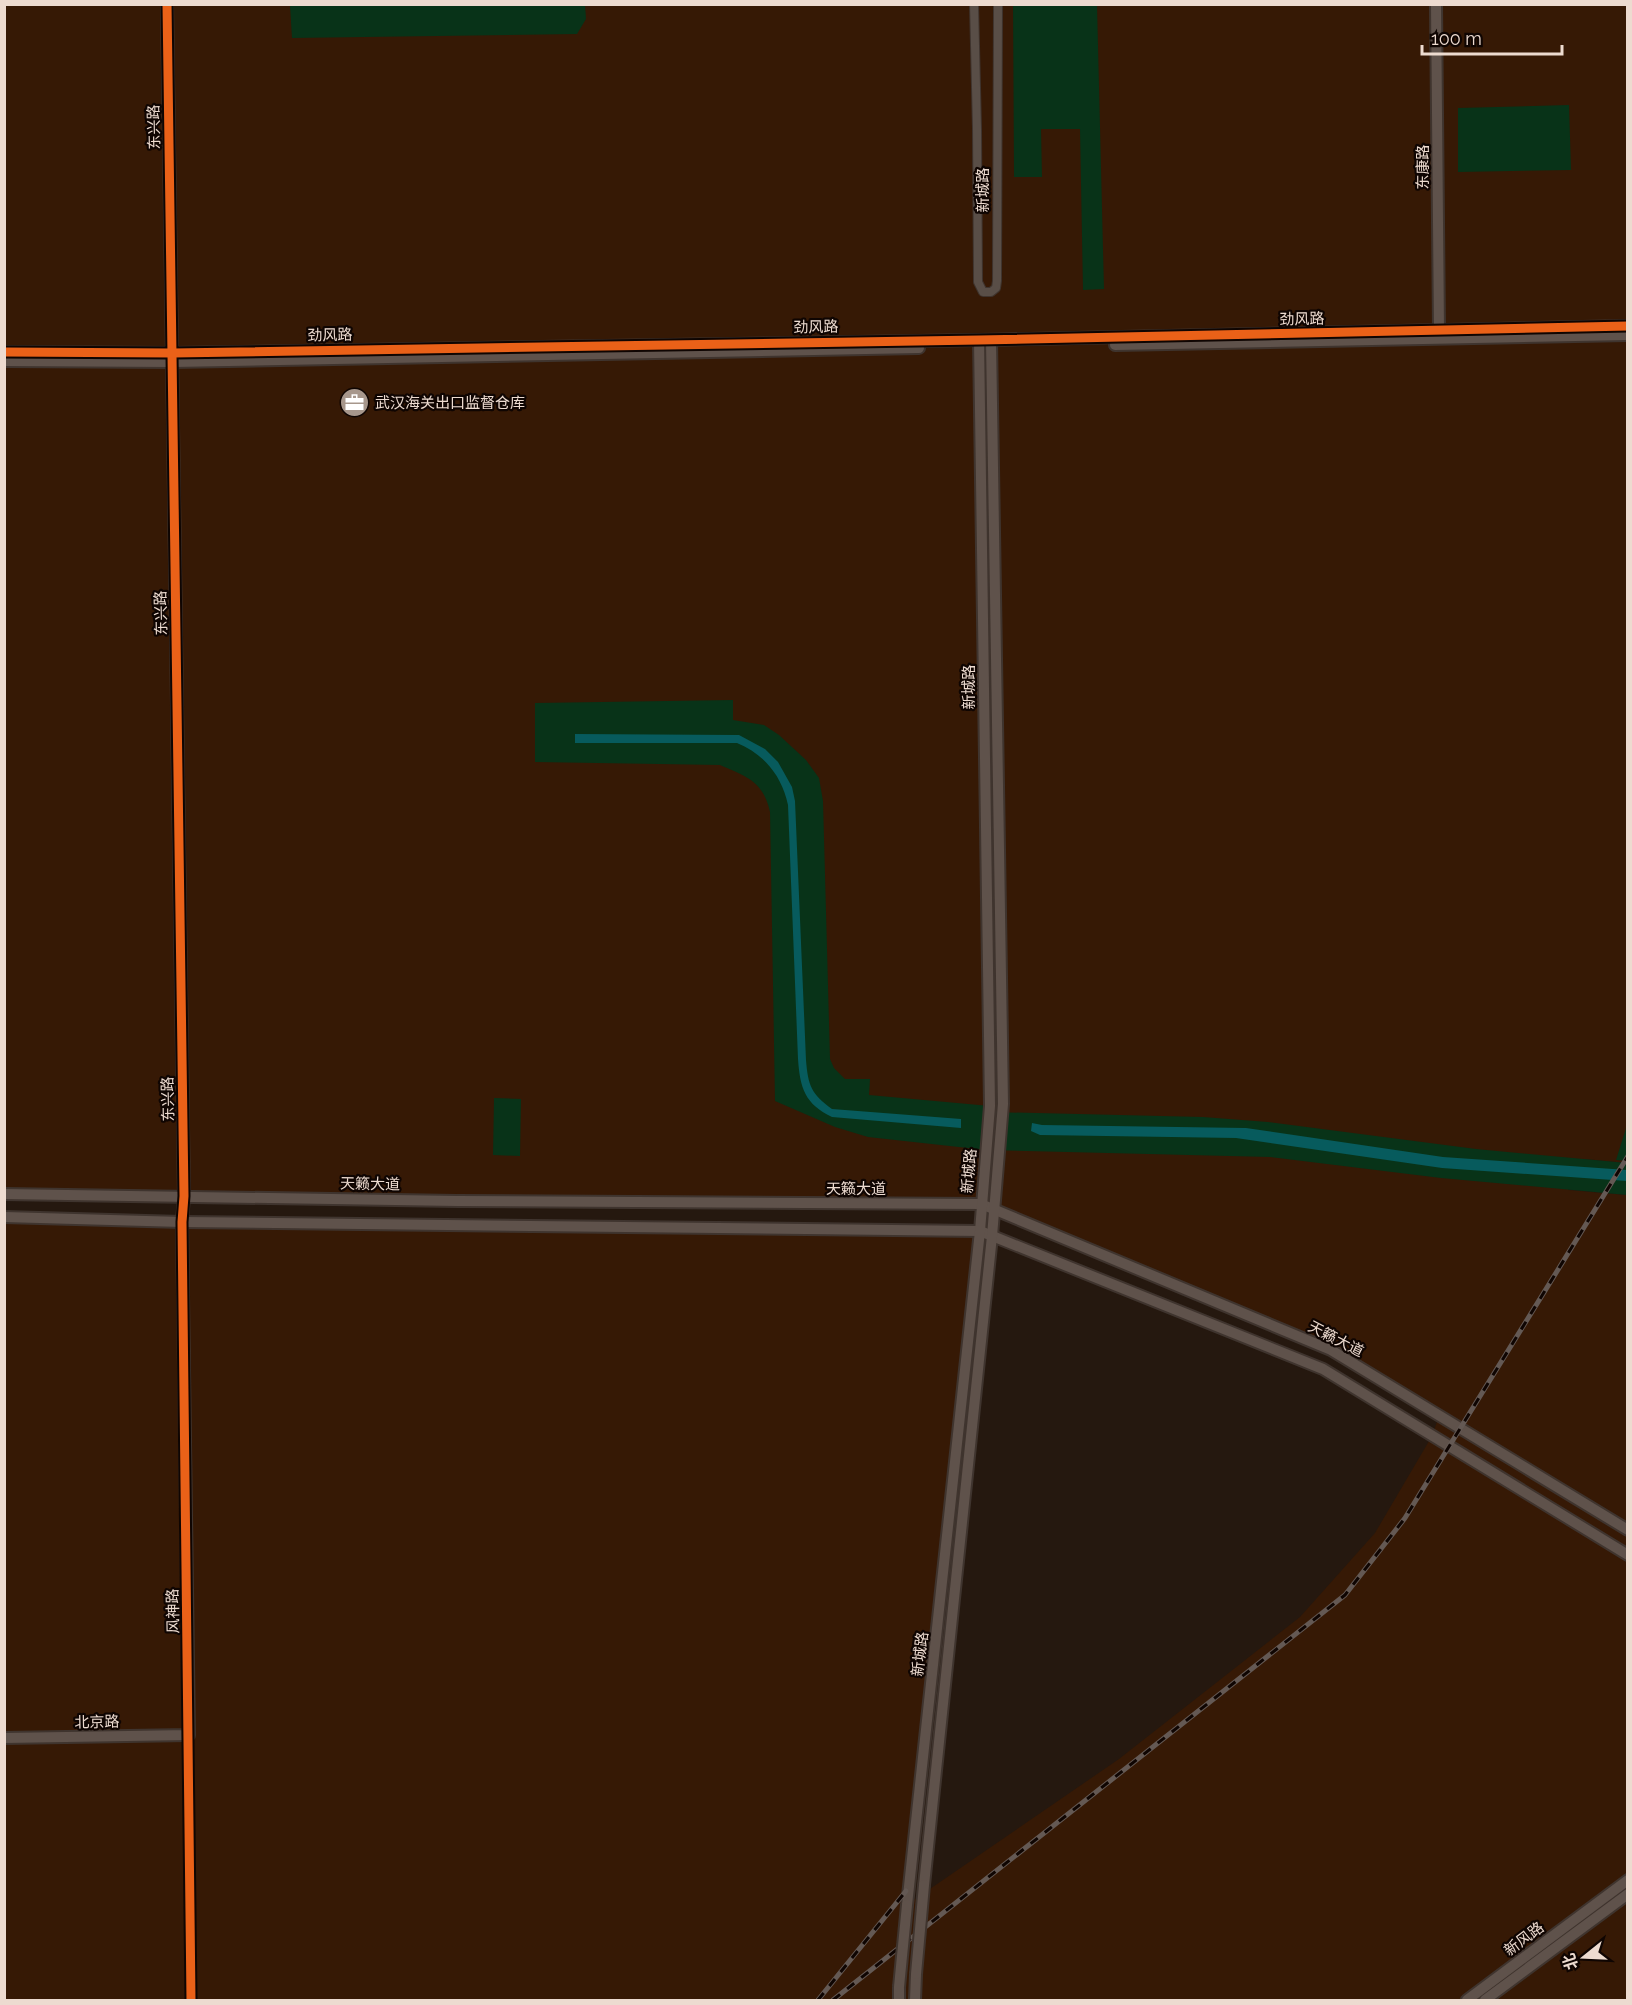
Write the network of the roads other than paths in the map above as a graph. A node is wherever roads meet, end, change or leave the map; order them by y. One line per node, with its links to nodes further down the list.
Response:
1 (167, 4): 11 (street, 东兴路)
2 (974, 4): 3 (street, 新城路)
3 (998, 4)
4 (1436, 4): 6 (street, 东康路)
5 (1628, 326): 6 (street, 劲风路)
6 (1439, 330): 8 (street, 劲风路)
7 (1628, 335): 8 (street, 劲风路)
8 (992, 343): 9 (street, 劲风路); 16 (street, 新城路)
9 (980, 344): 11 (street, 劲风路); 15 (street, 新城路)
10 (4, 352): 11 (street, 劲风路)
11 (173, 357): 12 (street, 劲风路); 14 (street, 东兴路)
12 (4, 361)
13 (4, 1194): 14 (street, 天籁大道)
14 (184, 1196): 15 (street, 天籁大道); 18 (street, 东兴路)
15 (981, 1204): 16 (street, 天籁大道); 19 (street, 新城路)
16 (993, 1209): 20 (street, 新城路); 21 (street, 天籁大道)
17 (4, 1218): 18 (street)
18 (182, 1222): 19 (street); 23 (street, 风神路)
19 (980, 1231): 20 (street); 28 (street, 新城路, bridge)
20 (992, 1236): 22 (street); 29 (street, 新城路, bridge)
21 (1628, 1530)
22 (1628, 1555)
23 (189, 1735): 24 (street, 北京路); 27 (street, 风神路)
24 (4, 1738)
25 (1628, 1880): 30 (street, 新风路)
26 (1628, 1894): 31 (street, 新风路)
27 (191, 2001)
28 (899, 2001)
29 (915, 2001)
30 (1467, 2001)
31 (1485, 2001)

